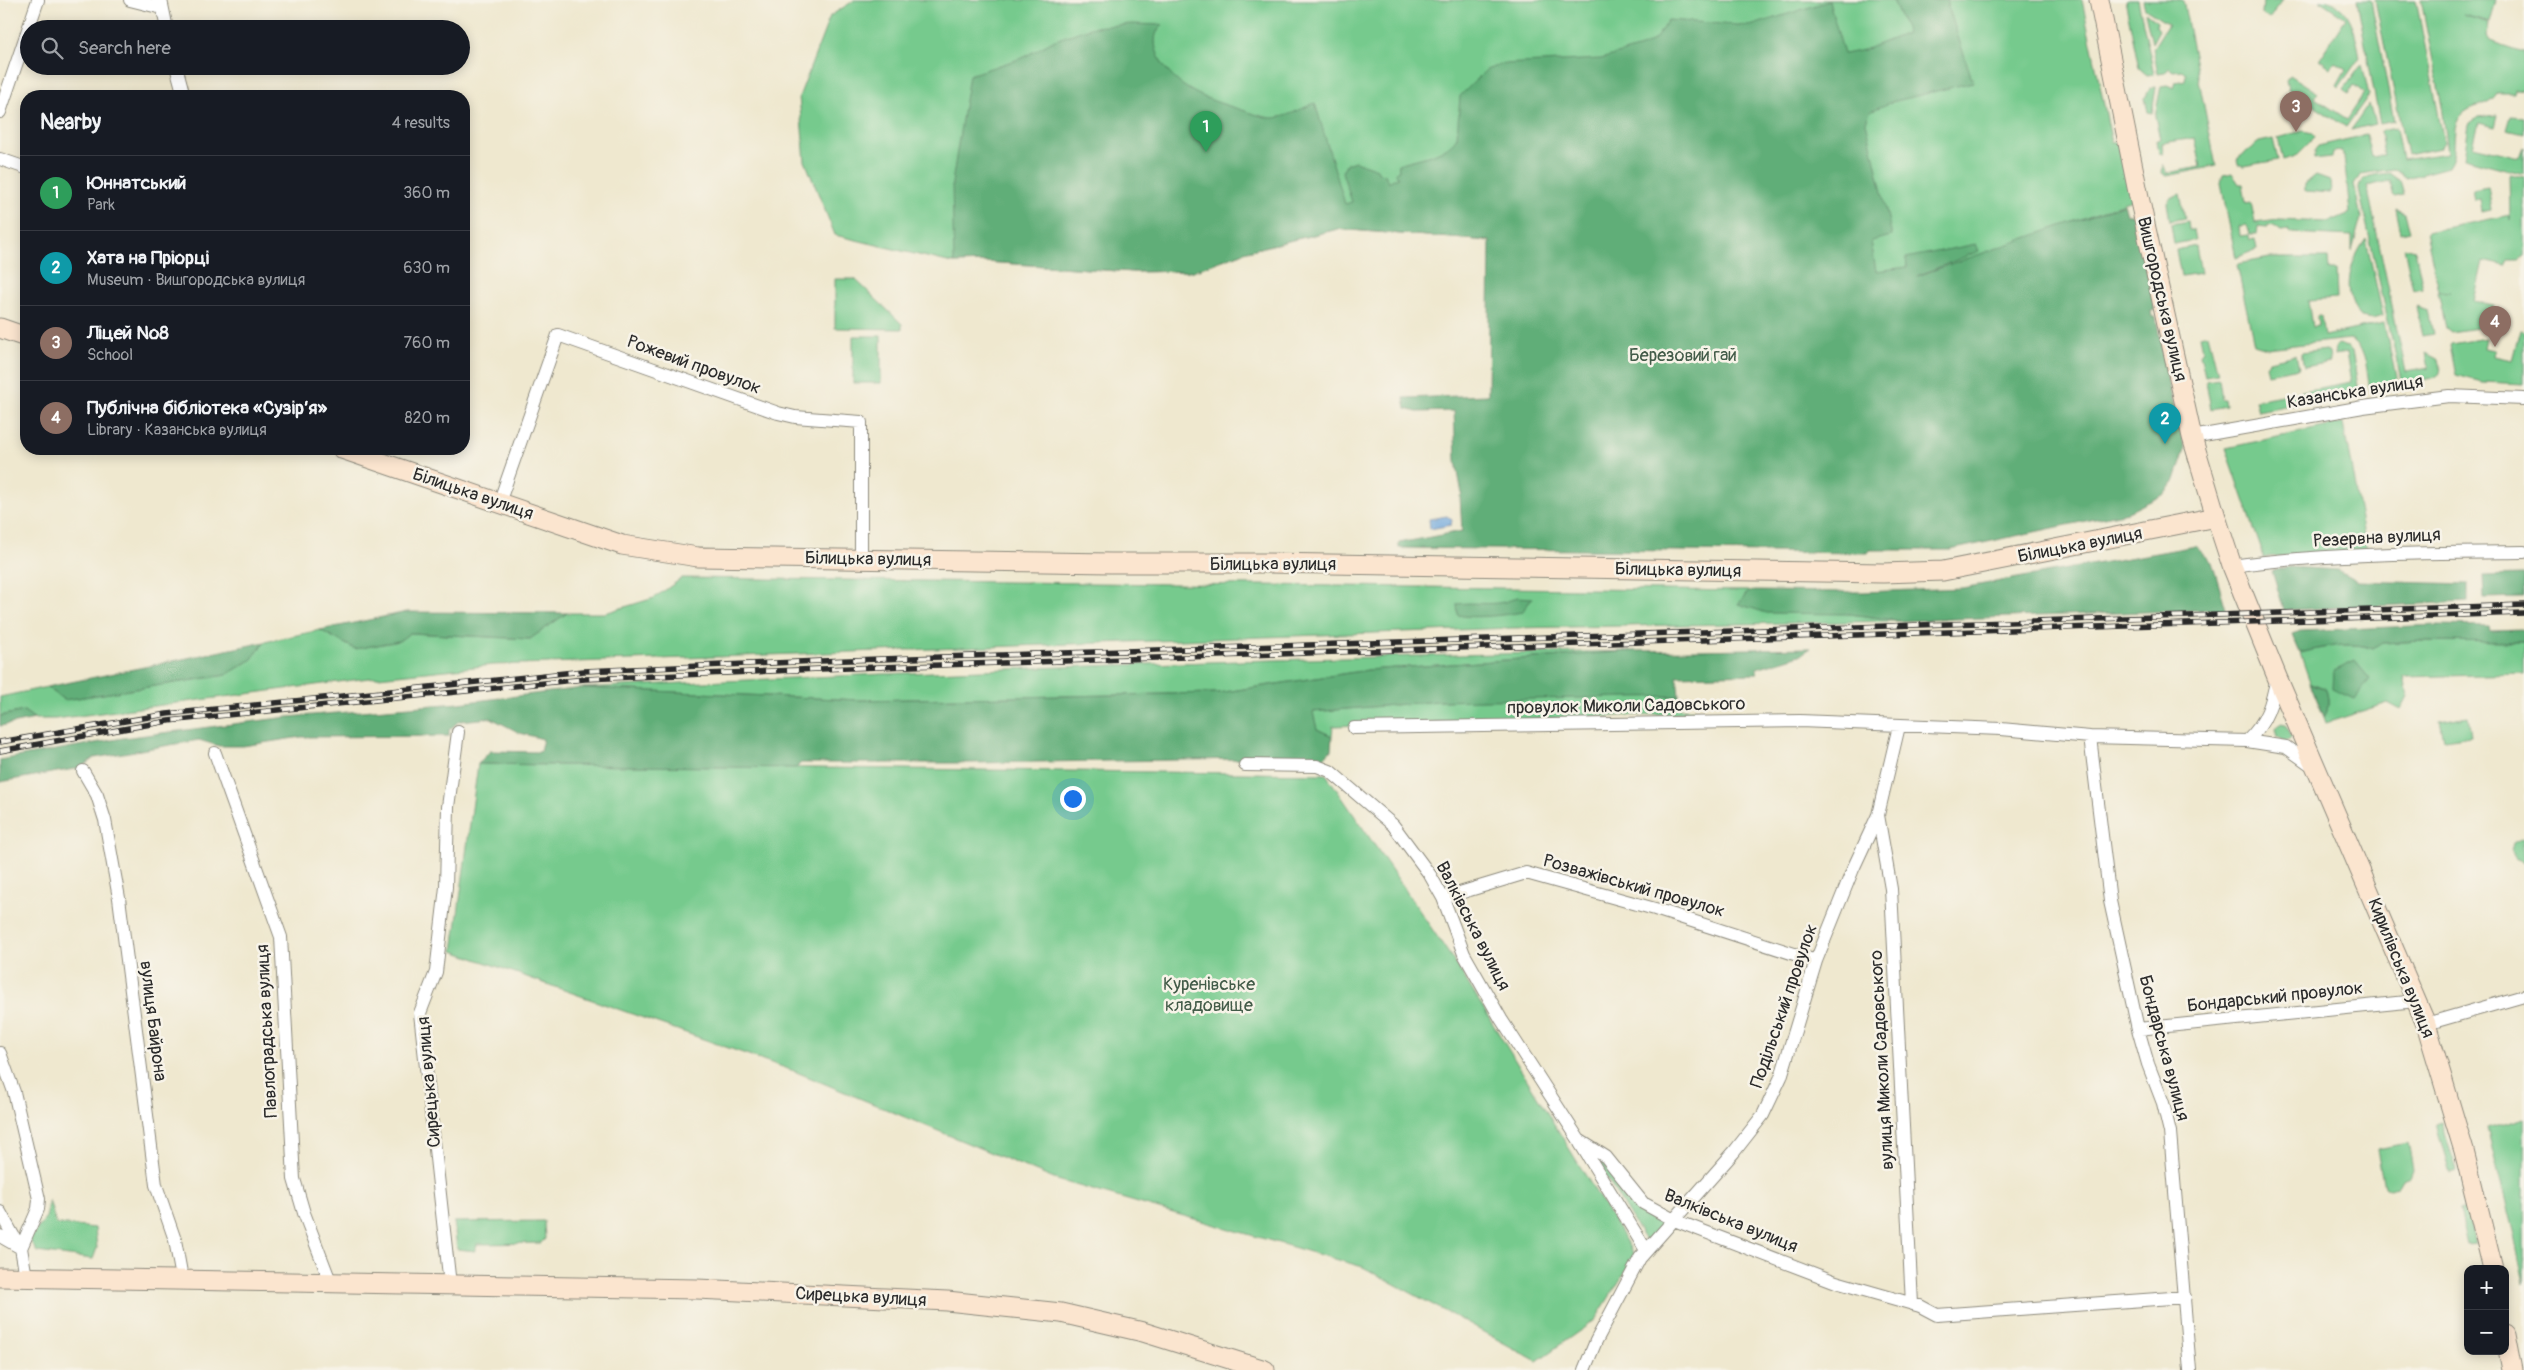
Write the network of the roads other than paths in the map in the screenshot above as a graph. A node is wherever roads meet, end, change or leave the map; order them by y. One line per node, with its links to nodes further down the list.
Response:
1 (38, 0): 5 (street)
2 (130, 0): 4 (street)
3 (2099, 0): 16 (main road, Вишгородська вулиця)
4 (162, 4): 6 (street)
5 (31, 20)
6 (165, 20)
7 (20, 53): 10 (street)
8 (178, 75): 9 (street)
9 (182, 90)
10 (0, 112)
11 (0, 159): 12 (street)
12 (20, 166)
13 (0, 328): 14 (main road)
14 (20, 335)
15 (2524, 399): 16 (street, Казанська вулиця)
16 (2192, 438): 19 (main road, Вишгородська вулиця)
17 (359, 455): 18 (main road, Білицька вулиця)
18 (499, 503): 21 (main road, Білицька вулиця); 21 (street, Рожевий провулок)
19 (2216, 517): 21 (main road, Білицька вулиця); 22 (main road, Вишгородська вулиця)
20 (2524, 552): 22 (street, Резервна вулиця)
21 (861, 560)
22 (2232, 566): 23 (main road, Вишгородська вулиця)
23 (2277, 677): 28 (street); 31 (main road, Кирилівська вулиця)
24 (1899, 726): 25 (street, провулок Миколи Садовського); 27 (street); 33 (street, Подільський провулок)
25 (1354, 728)
26 (458, 732): 52 (street, Сирецька вулиця)
27 (2090, 736): 28 (street); 39 (street, Бондарська вулиця)
28 (2247, 741): 31 (street)
29 (215, 753): 51 (street, Павлоградська вулиця)
30 (1245, 765): 34 (street, Валківська вулиця)
31 (2318, 770): 37 (main road, Кирилівська вулиця)
32 (83, 771): 50 (street, вулиця Байрона)
33 (1878, 815): 35 (street, Подільський провулок); 54 (street, вулиця Миколи Садовського)
34 (1443, 898): 35 (street, Розважівський провулок); 41 (street, Валківська вулиця)
35 (1816, 960): 43 (street, Подільський провулок)
36 (2524, 996): 38 (street)
37 (2416, 1001): 38 (main road, Кирилівська вулиця); 39 (street, Бондарський провулок)
38 (2426, 1024): 47 (main road, Кирилівська вулиця)
39 (2138, 1029): 53 (street, Бондарська вулиця)
40 (0, 1053): 45 (street)
41 (1579, 1140): 43 (street, Валківська вулиця); 46 (street)
42 (0, 1212): 45 (street)
43 (1674, 1220): 46 (street, Подільський провулок); 54 (street, Валківська вулиця)
44 (0, 1236): 45 (street)
45 (21, 1248): 49 (street)
46 (1646, 1250): 57 (street, Подільський провулок)
47 (2491, 1265)
48 (0, 1277): 49 (main road, Сирецька вулиця)
49 (26, 1277): 50 (main road, Сирецька вулиця)
50 (182, 1278): 51 (main road, Сирецька вулиця)
51 (330, 1281): 52 (main road, Сирецька вулиця)
52 (450, 1285): 56 (main road, Сирецька вулиця)
53 (2185, 1297): 54 (street, Валківська вулиця); 58 (street, Бондарська вулиця)
54 (1912, 1304)
55 (2509, 1355): 59 (main road)
56 (1265, 1370)
57 (1584, 1370)
58 (2190, 1370)
59 (2512, 1370)

